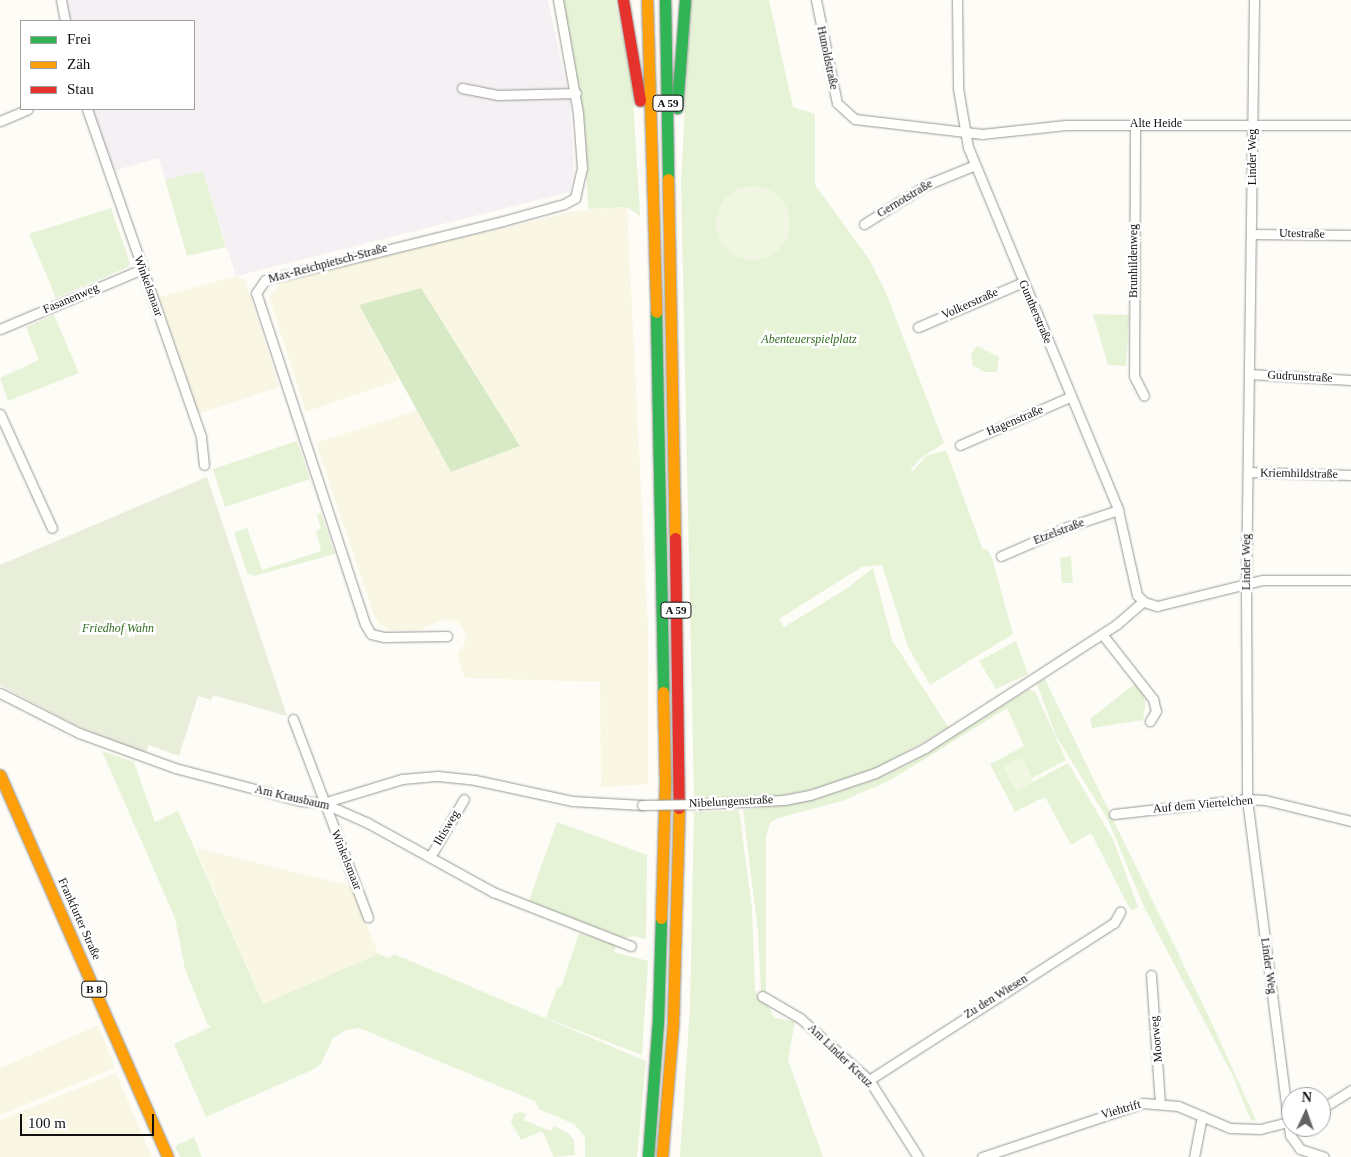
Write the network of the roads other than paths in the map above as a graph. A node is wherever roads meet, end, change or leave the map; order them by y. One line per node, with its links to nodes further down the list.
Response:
1 (61, 0): 10 (street)
2 (558, 0): 12 (street, Max-Reichpietsch-Straße)
3 (622, 0): 21 (main road)
4 (647, 0): 21 (main road, A 59)
5 (665, 0): 22 (main road, A 59)
6 (684, 0): 22 (main road)
7 (816, 0): 19 (street, Hunoldstraße)
8 (957, 0): 19 (street, Guntherstraße)
9 (1254, 0): 17 (street, Linder Weg)
10 (65, 20)
11 (462, 88): 12 (street)
12 (576, 93): 46 (street, Max-Reichpietsch-Straße)
13 (26, 110): 15 (street)
14 (86, 110): 26 (street, Winkelsmaar)
15 (0, 121)
16 (1135, 124): 17 (street, Alte Heide); 19 (street, Alte Heide); 32 (street, Brunhildenweg)
17 (1253, 125): 18 (street, Alte Heide); 24 (street, Linder Weg)
18 (1351, 125)
19 (963, 130): 20 (street, Guntherstraße)
20 (975, 165): 23 (street, Gernotstraße); 27 (street, Guntherstraße)
21 (654, 178): 71 (main road, A 59)
22 (670, 206): 72 (main road, A 59)
23 (864, 224)
24 (1252, 234): 25 (street, Utestraße); 30 (street, Linder Weg)
25 (1351, 235)
26 (142, 269): 29 (street, Fasanenweg); 36 (street, Winkelsmaar)
27 (1023, 282): 28 (street, Volkerstraße); 33 (street, Guntherstraße)
28 (918, 327)
29 (0, 329)
30 (1249, 374): 31 (street, Gudrunstraße); 37 (street, Linder Weg)
31 (1351, 380)
32 (1144, 396)
33 (1070, 397): 35 (street, Hagenstraße); 39 (street, Guntherstraße)
34 (0, 414): 40 (street)
35 (960, 445)
36 (204, 465)
37 (1248, 472): 38 (street, Kriemhildstraße); 43 (street, Linder Weg)
38 (1351, 474)
39 (1118, 510): 41 (street, Etzelstraße); 44 (street, Guntherstraße)
40 (52, 528)
41 (1001, 556)
42 (1351, 580): 43 (street)
43 (1246, 584): 44 (street); 52 (street, Linder Weg)
44 (1143, 601): 45 (street, Nibelungenstraße)
45 (1102, 634): 49 (street); 53 (street, Nibelungenstraße, bridge)
46 (446, 636)
47 (0, 693): 53 (street, Am Krausbaum)
48 (293, 719): 53 (street, Winkelsmaar)
49 (1150, 721)
50 (0, 775): 70 (main road, Frankfurter Straße / B 8)
51 (464, 798): 56 (street, Iltisweg)
52 (1247, 799): 54 (street, Auf dem Viertelchen); 55 (street, Auf dem Viertelchen); 63 (street, Linder Weg)
53 (322, 803): 56 (street, Am Krausbaum); 58 (street, Winkelsmaar)
54 (1114, 814)
55 (1351, 821)
56 (430, 857): 59 (street, Am Krausbaum)
57 (1120, 912): 62 (street, Zu den Wiesen)
58 (368, 917)
59 (631, 946)
60 (1151, 975): 65 (street, Moorweg)
61 (762, 996): 62 (street, Am Linder Kreuz)
62 (869, 1080): 73 (street, Am Linder Kreuz)
63 (1285, 1087)
64 (1351, 1090): 66 (street)
65 (1160, 1102): 67 (street, Viehtrift); 74 (street, Viehtrift)
66 (1331, 1103)
67 (1202, 1116): 68 (street, Viehtrift); 75 (street)
68 (1281, 1124)
69 (1293, 1137): 76 (street, Linder Weg)
70 (168, 1157)
71 (648, 1157)
72 (662, 1157)
73 (918, 1157)
74 (982, 1157)
75 (1194, 1157)
76 (1324, 1157)

